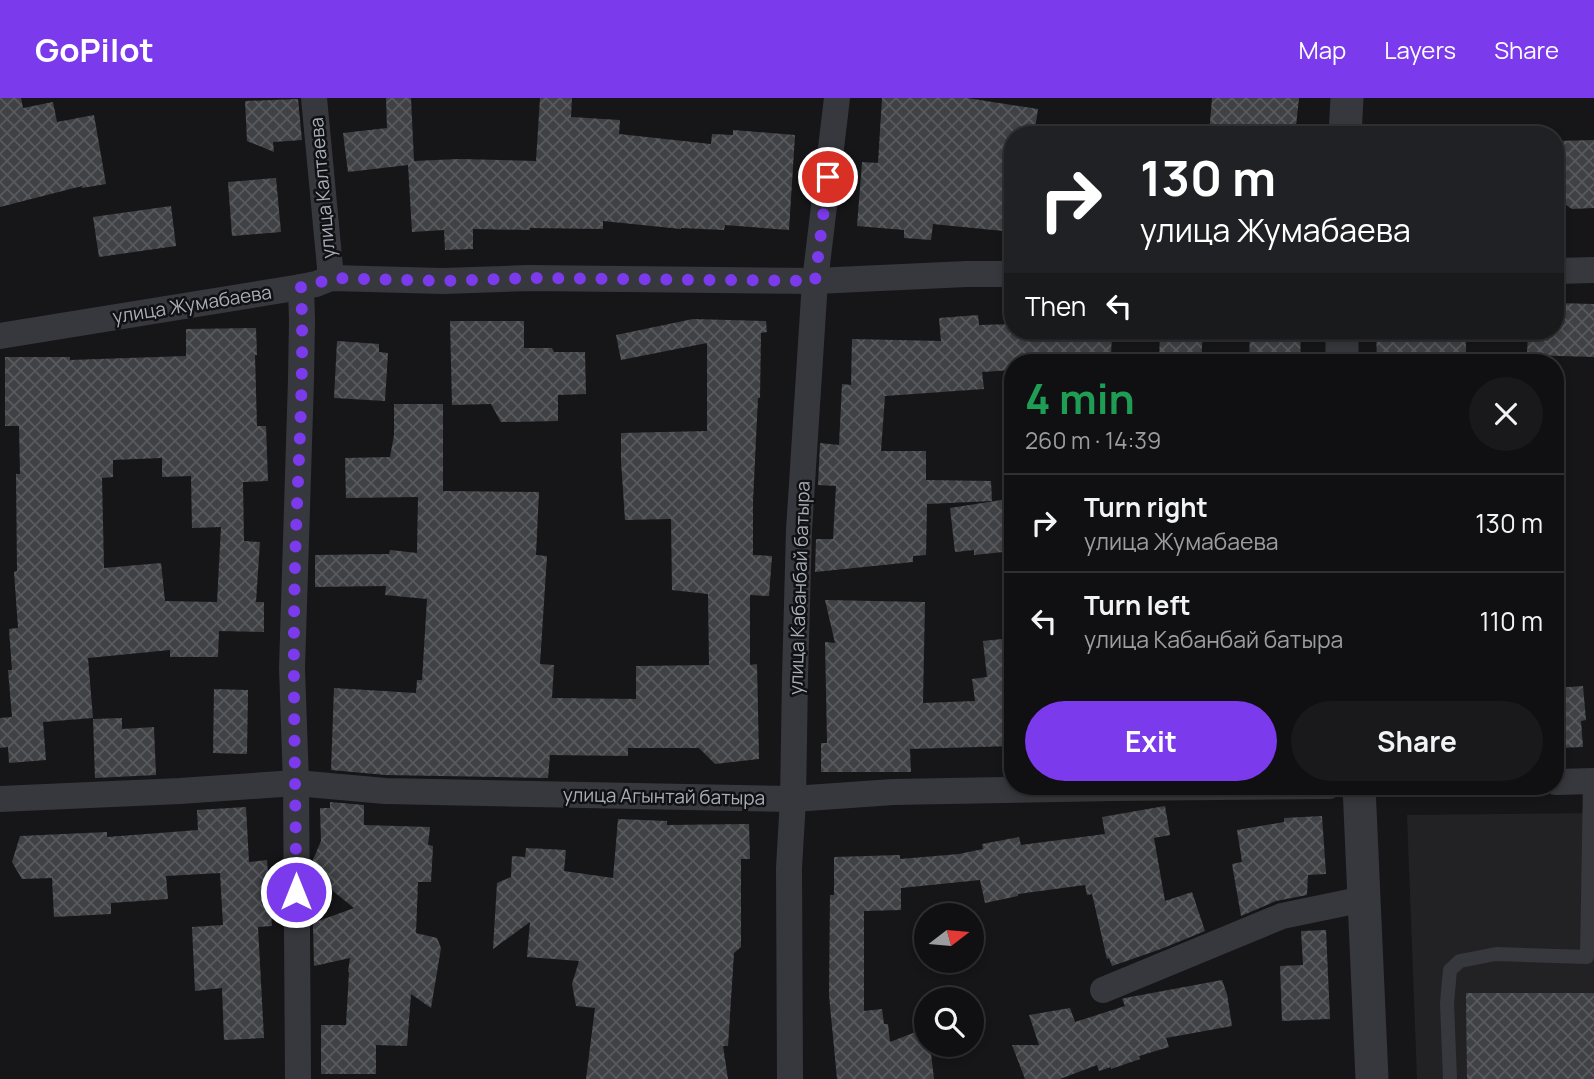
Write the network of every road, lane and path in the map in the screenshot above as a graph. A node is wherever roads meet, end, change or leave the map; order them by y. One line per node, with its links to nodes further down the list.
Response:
1 (314, 98): 8 (street, улица Калтаева)
2 (837, 98): 9 (street, улица Кабанбай батыра)
3 (1347, 98): 4 (street)
4 (1345, 126)
5 (1594, 270): 6 (street)
6 (1564, 271)
7 (1004, 274): 9 (street, улица Жумабаева)
8 (331, 278): 9 (street, улица Жумабаева); 10 (street, улица Жумабаева)
9 (815, 281): 18 (street, улица Кабанбай батыра)
10 (301, 287): 11 (street, улица Жумабаева); 14 (street)
11 (0, 336)
12 (1564, 782): 13 (street)
13 (1592, 782): 19 (lane)
14 (296, 783): 17 (street, улица Агынтай батыра); 18 (street, улица Агынтай батыра); 22 (street)
15 (1004, 790): 18 (street, улица Агынтай батыра)
16 (1359, 795): 20 (street)
17 (0, 799)
18 (793, 799): 23 (street, улица Кабанбай батыра)
19 (1592, 816): 25 (lane)
20 (1364, 899): 21 (street); 24 (street)
21 (1103, 990)
22 (298, 1079)
23 (790, 1079)
24 (1372, 1079)
25 (1450, 1079)

